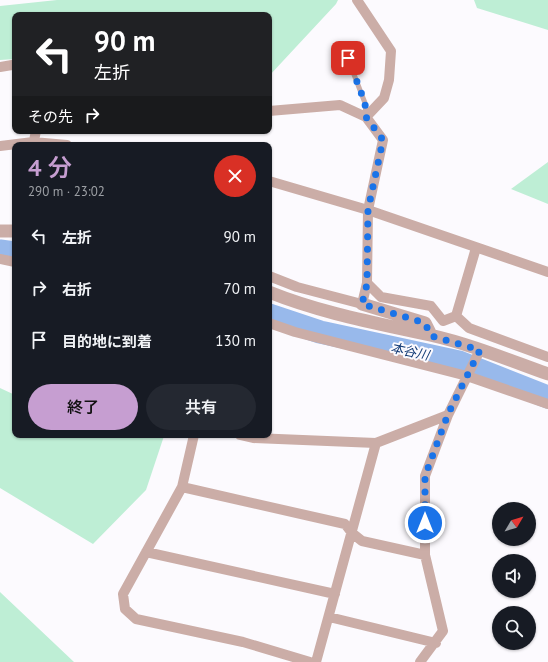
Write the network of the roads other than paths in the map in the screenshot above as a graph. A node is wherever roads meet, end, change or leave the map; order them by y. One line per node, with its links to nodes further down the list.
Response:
1 (357, 0): 6 (street)
2 (348, 58): 6 (lane)
3 (12, 65): 4 (street)
4 (0, 67)
5 (272, 111): 6 (street)
6 (366, 117): 10 (street)
7 (12, 145): 8 (street)
8 (0, 146)
9 (272, 182): 10 (street)
10 (368, 210): 13 (street); 18 (street)
11 (12, 228): 12 (street)
12 (0, 230)
13 (476, 248): 16 (street); 21 (street)
14 (0, 259): 15 (street)
15 (12, 261)
16 (548, 272)
17 (272, 277): 20 (street)
18 (367, 284): 20 (street); 21 (street)
19 (272, 293): 23 (street)
20 (362, 304): 23 (street)
21 (456, 316): 25 (street)
22 (272, 324): 27 (street)
23 (431, 336): 24 (street)
24 (480, 350): 26 (street); 27 (street)
25 (548, 357)
26 (548, 374)
27 (467, 376): 28 (street); 29 (street)
28 (548, 404)
29 (448, 414): 32 (street); 36 (street)
30 (193, 438): 33 (street)
31 (252, 438): 32 (street)
32 (376, 443): 34 (street)
33 (182, 487): 34 (street); 35 (street)
34 (352, 534): 36 (street); 37 (street)
35 (146, 552): 37 (street); 40 (street)
36 (425, 555): 39 (street)
37 (335, 594): 38 (street)
38 (329, 616): 39 (street); 41 (street)
39 (436, 643): 42 (street)
40 (310, 662)
41 (316, 662)
42 (420, 662)

